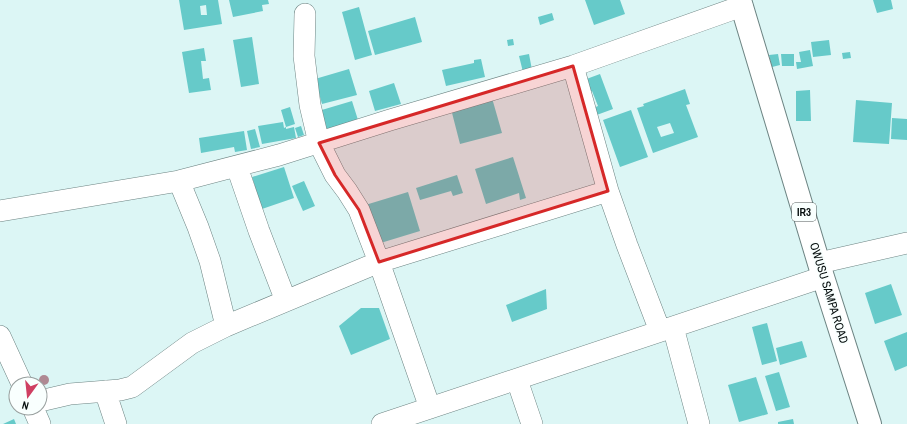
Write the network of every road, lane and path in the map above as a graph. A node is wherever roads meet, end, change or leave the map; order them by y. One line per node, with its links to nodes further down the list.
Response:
1 (741, 3): 3 (street); 11 (main road, OWUSU SAMPA ROAD / IR3)
2 (305, 14): 4 (street)
3 (573, 66): 4 (street); 7 (street)
4 (319, 143): 5 (street); 10 (street)
5 (237, 166): 6 (street); 12 (street)
6 (179, 181): 8 (street); 13 (street)
7 (608, 191): 10 (street); 14 (street)
8 (0, 211)
9 (907, 243): 11 (street)
10 (379, 262): 12 (street); 20 (street)
11 (821, 270): 14 (street); 25 (main road, OWUSU SAMPA ROAD / IR3)
12 (286, 301): 13 (street)
13 (226, 326): 18 (street)
14 (667, 329): 17 (street); 24 (street)
15 (0, 336): 16 (street)
16 (18, 376)
17 (517, 380): 20 (street); 23 (street)
18 (105, 391): 19 (street); 21 (street)
19 (48, 399)
20 (430, 408): 22 (street)
21 (116, 424)
22 (382, 424)
23 (532, 424)
24 (699, 424)
25 (870, 424)

